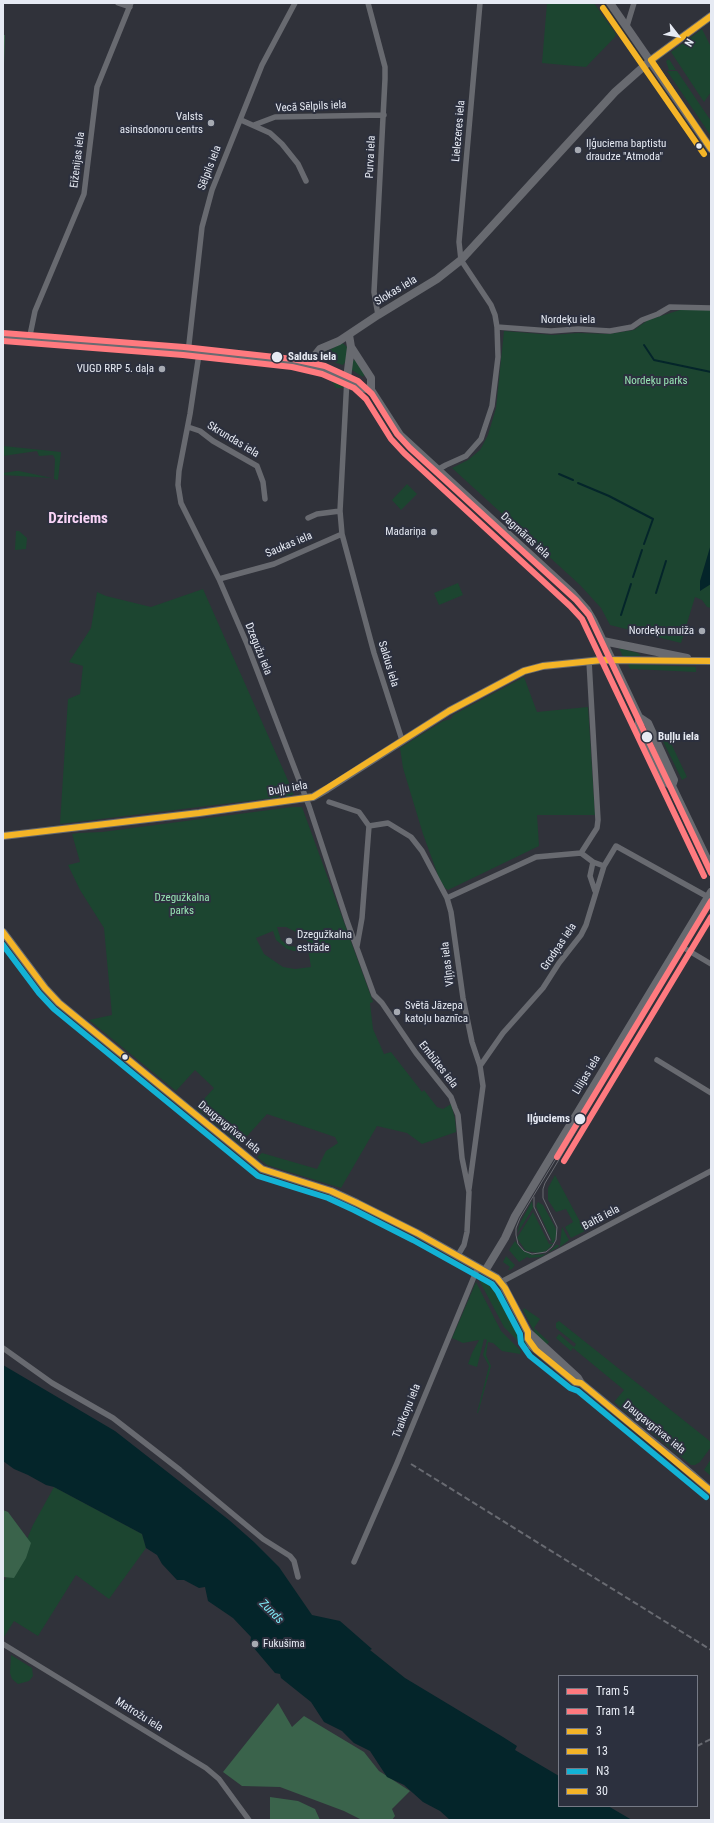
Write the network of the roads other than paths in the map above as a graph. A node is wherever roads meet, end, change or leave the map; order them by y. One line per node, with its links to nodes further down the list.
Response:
1 (118, 3): 7 (street)
2 (295, 3): 12 (street, Sēlpils iela)
3 (368, 3): 11 (street, Purva iela)
4 (480, 3): 16 (street, Lielezeres iela)
5 (610, 3): 9 (street)
6 (634, 3): 9 (street)
7 (131, 5): 22 (street, Eiženijas iela)
8 (711, 16): 10 (street, Slokas iela)
9 (627, 26): 10 (street)
10 (651, 60): 14 (street); 16 (street, Slokas iela)
11 (384, 114): 13 (street, Vecā Sēlpils iela); 18 (street, Purva iela)
12 (241, 120): 13 (street); 24 (street, Sēlpils iela)
13 (254, 125): 15 (street)
14 (711, 149)
15 (306, 181)
16 (461, 260): 18 (street, Slokas iela); 19 (street)
17 (711, 308): 19 (street, Nordeķu iela)
18 (378, 314): 20 (street, Slokas iela)
19 (498, 327): 30 (street)
20 (349, 335): 23 (street, Dagmāras iela); 26 (street, Slokas iela)
21 (3, 338): 22 (street)
22 (29, 340): 24 (street)
23 (350, 347): 27 (street); 28 (street, Dagmāras iela)
24 (188, 353): 25 (street)
25 (199, 354): 26 (street); 29 (street, Dzegužu iela)
26 (310, 365): 27 (street)
27 (347, 378): 28 (street); 32 (street, Saldus iela)
28 (371, 390): 30 (street, Dagmāras iela)
29 (188, 427): 31 (street, Skrundas iela); 35 (street, Dzegužu iela)
30 (437, 470): 36 (street, Dagmāras iela)
31 (265, 499)
32 (340, 510): 33 (street); 34 (street, Saldus iela)
33 (308, 518)
34 (342, 534): 35 (street, Saukas iela); 41 (street, Saldus iela)
35 (219, 579): 42 (street, Dzegužu iela)
36 (603, 641): 38 (street, Dagmāras iela); 39 (street)
37 (589, 661): 38 (street, Buļļu iela); 41 (street, Buļļu iela); 46 (street)
38 (612, 661): 39 (street, Buļļu iela); 49 (street, Dagmāras iela)
39 (698, 661): 40 (street, Buļļu iela)
40 (711, 661)
41 (402, 740): 42 (street, Buļļu iela)
42 (305, 798): 45 (street, Buļļu iela); 55 (street, Dzegužu iela)
43 (329, 802): 44 (street)
44 (369, 826): 52 (street, Viļņas iela); 55 (street, Embūtes iela)
45 (3, 836)
46 (581, 853): 47 (street); 52 (street)
47 (593, 862): 48 (street); 50 (street, Grodņas iela)
48 (604, 866): 50 (street); 51 (street)
49 (711, 867)
50 (595, 892): 58 (street, Grodņas iela)
51 (709, 895): 54 (street, Lilijas iela)
52 (447, 898): 58 (street, Viļņas iela)
53 (3, 932): 62 (street, Daugavgrīvas iela)
54 (679, 945): 56 (street); 63 (street, Lilijas iela)
55 (357, 948): 61 (street, Embūtes iela)
56 (711, 964)
57 (657, 1060): 59 (street)
58 (480, 1066): 61 (street, Viļņas iela)
59 (711, 1093)
60 (711, 1171): 64 (street, Baltā iela)
61 (469, 1192): 62 (street, Embūtes iela)
62 (458, 1255): 63 (street, Daugavgrīvas iela)
63 (482, 1269): 64 (street, Daugavgrīvas iela); 67 (street, Tvaikoņu iela)
64 (501, 1282): 66 (street, Daugavgrīvas iela)
65 (3, 1348): 68 (street)
66 (711, 1491)
67 (354, 1562)
68 (298, 1577)
69 (3, 1644): 70 (street, Matrožu iela)
70 (249, 1820)

